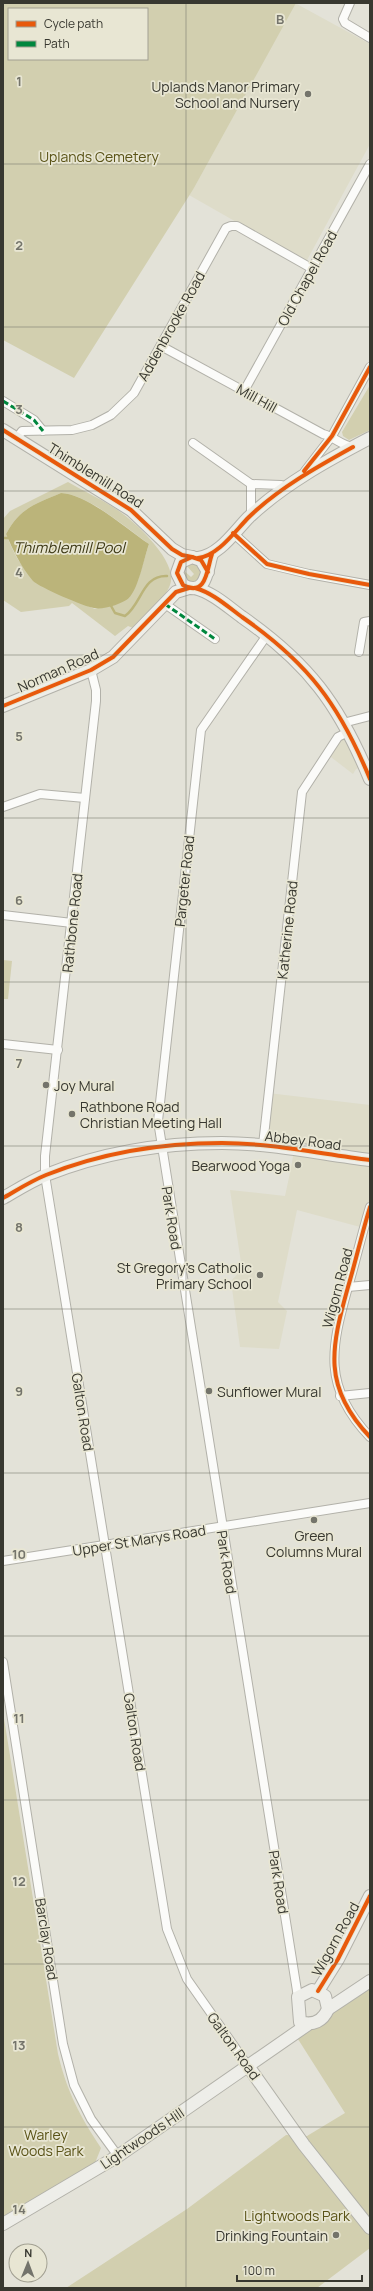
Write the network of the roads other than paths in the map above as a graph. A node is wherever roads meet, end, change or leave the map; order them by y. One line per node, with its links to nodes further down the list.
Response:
1 (350, 3): 2 (street)
2 (370, 38)
3 (369, 167): 4 (street, Old Chapel Road)
4 (312, 268): 5 (street, Addenbrooke Road); 7 (street, Old Chapel Road)
5 (161, 346): 7 (street, Mill Hill); 10 (street, Addenbrooke Road)
6 (370, 367): 11 (street)
7 (244, 391): 11 (street, Mill Hill)
8 (3, 401): 10 (street, Thimblemill Road)
9 (3, 430): 12 (street, Thimblemill Road)
10 (43, 431): 12 (street, Addenbrooke Road)
11 (332, 436): 15 (street, Mill Hill); 17 (street)
12 (17, 438): 20 (street, Thimblemill Road)
13 (370, 438): 15 (street)
14 (193, 443): 16 (street)
15 (353, 447): 17 (street)
16 (251, 484): 17 (street); 18 (street)
17 (291, 484): 18 (street)
18 (251, 515): 19 (street)
19 (233, 533): 21 (street); 25 (street)
20 (172, 549): 22 (street, Thimblemill Road); 23 (street, Thimblemill Road)
21 (212, 554): 22 (street); 24 (street)
22 (195, 558): 23 (street); 24 (street)
23 (178, 573): 26 (street); 27 (street)
24 (207, 575): 26 (street); 28 (street)
25 (370, 585)
26 (192, 588): 27 (street); 28 (street)
27 (176, 592): 29 (street, Norman Road)
28 (210, 594): 31 (street)
29 (165, 604): 32 (street); 34 (street, Norman Road)
30 (370, 621): 33 (street)
31 (267, 635): 37 (street); 46 (street, Pargeter Road)
32 (215, 639)
33 (358, 652)
34 (91, 670): 35 (street, Norman Road); 39 (street, Rathbone Road)
35 (3, 706)
36 (370, 716): 37 (street)
37 (346, 727): 38 (street); 45 (street, Katherine Road)
38 (370, 779)
39 (85, 798): 40 (street); 42 (street, Rathbone Road)
40 (3, 807)
41 (3, 915): 42 (street)
42 (72, 922): 44 (street, Rathbone Road)
43 (3, 1044): 44 (street)
44 (58, 1050): 48 (street, Rathbone Road)
45 (263, 1145): 46 (street, Abbey Road); 47 (street, Abbey Road)
46 (161, 1148): 48 (street, Abbey Road); 57 (street, Park Road)
47 (370, 1160)
48 (45, 1175): 49 (street, Abbey Road); 58 (street, Galton Road)
49 (3, 1198)
50 (370, 1207): 52 (street, Wigorn Road)
51 (370, 1285): 52 (street)
52 (348, 1287): 54 (street, Wigorn Road)
53 (370, 1393): 54 (street)
54 (340, 1396): 55 (street, Wigorn Road)
55 (370, 1437)
56 (370, 1503): 57 (street, Upper St Marys Road)
57 (222, 1527): 58 (street, Upper St Marys Road); 62 (street, Park Road)
58 (105, 1545): 59 (street, Upper St Marys Road); 70 (street, Galton Road)
59 (3, 1561)
60 (3, 1662): 71 (street, Barclay Road)
61 (370, 1896): 64 (street, Wigorn Road)
62 (294, 1976): 64 (street); 65 (street, Park Road)
63 (370, 1981): 66 (street)
64 (315, 1991): 65 (street); 66 (street)
65 (298, 1997): 67 (street)
66 (328, 2008): 68 (street)
67 (298, 2016): 68 (street); 69 (street, Lightwoods Hill)
68 (307, 2024): 69 (street, Lightwoods Hill)
69 (276, 2045): 70 (street, Lightwoods Hill)
70 (248, 2066): 71 (street, Lightwoods Hill); 73 (street, Galton Road)
71 (118, 2156): 72 (street, Lightwoods Hill)
72 (3, 2224)
73 (370, 2228)

